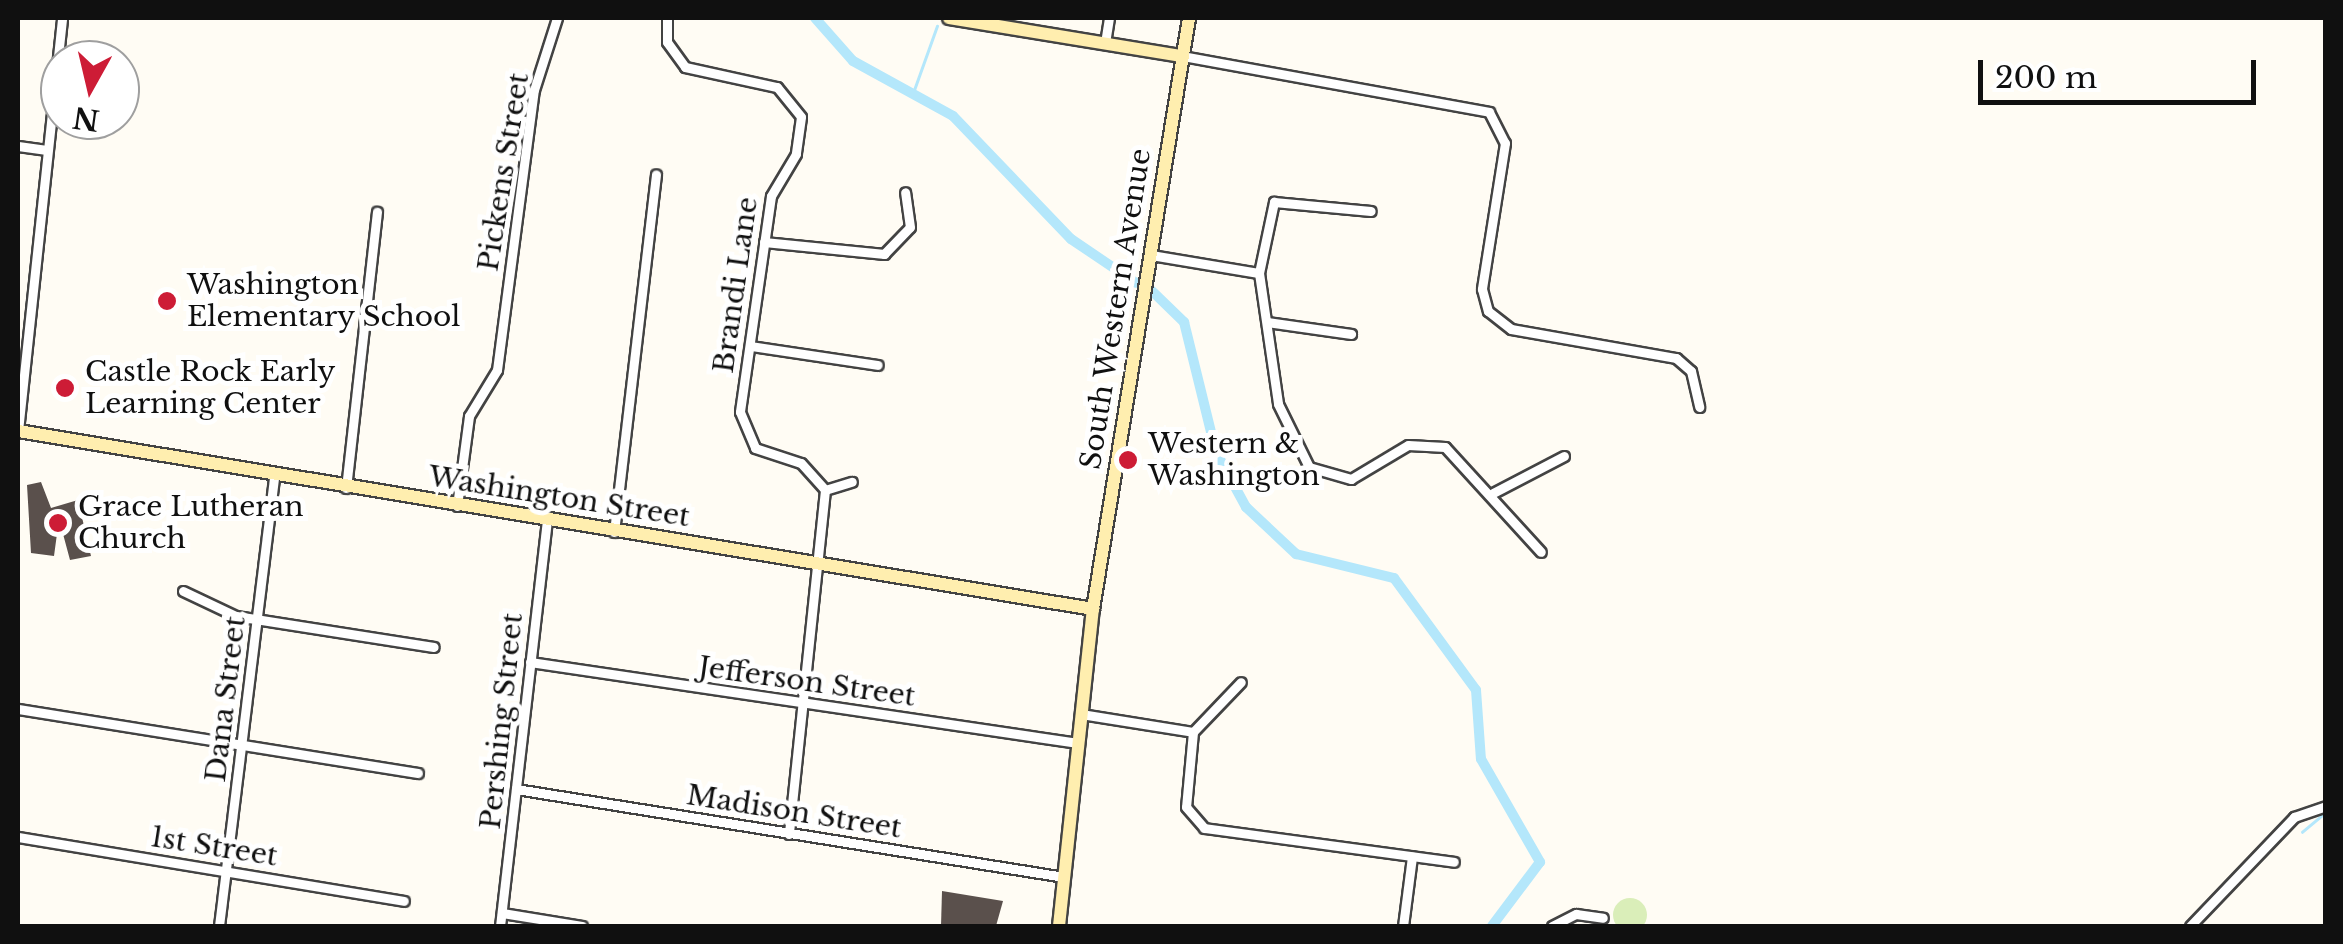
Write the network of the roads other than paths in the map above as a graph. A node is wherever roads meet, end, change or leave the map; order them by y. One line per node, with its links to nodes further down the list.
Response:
1 (62, 18): 10 (street)
2 (557, 18): 30 (street, Pickens Street)
3 (667, 18): 15 (street, Brandi Lane)
4 (950, 18): 7 (street)
5 (1109, 18): 7 (street)
6 (1189, 18): 8 (street, South Western Avenue)
7 (1105, 44): 8 (street)
8 (1182, 56): 16 (street, South Western Avenue); 22 (street)
9 (18, 146): 10 (street)
10 (47, 150): 23 (street)
11 (656, 174): 32 (street)
12 (904, 192): 15 (street)
13 (1371, 210): 17 (street)
14 (377, 212): 27 (street)
15 (764, 242): 20 (street, Brandi Lane)
16 (1151, 255): 17 (street); 36 (street, South Western Avenue)
17 (1259, 273): 18 (street)
18 (1267, 322): 19 (street); 29 (street)
19 (1351, 334)
20 (750, 346): 21 (street); 28 (street, Brandi Lane)
21 (878, 365)
22 (1699, 407)
23 (18, 432): 25 (street, Washington Street)
24 (1564, 456): 29 (street)
25 (274, 476): 27 (street, Washington Street); 37 (street, Dana Street)
26 (852, 482): 28 (street)
27 (346, 488): 30 (street, Washington Street)
28 (825, 490): 34 (street)
29 (1493, 493): 33 (street)
30 (457, 506): 31 (street, Washington Street)
31 (547, 520): 32 (street, Washington Street); 39 (street, Pershing Street)
32 (614, 532): 34 (street, Washington Street)
33 (1541, 552)
34 (816, 564): 36 (street, Washington Street); 41 (street)
35 (183, 591): 37 (street)
36 (1093, 610): 43 (street, South Western Avenue)
37 (259, 619): 38 (street); 46 (street, Dana Street)
38 (434, 647)
39 (530, 662): 41 (street, Jefferson Street); 48 (street, Pershing Street)
40 (1241, 682): 44 (street)
41 (804, 706): 45 (street, Jefferson Street); 50 (street)
42 (18, 708): 46 (street)
43 (1081, 714): 44 (street); 45 (street, South Western Avenue)
44 (1193, 732): 52 (street)
45 (1078, 743): 55 (street, South Western Avenue)
46 (243, 745): 47 (street); 54 (street, Dana Street)
47 (418, 773)
48 (516, 789): 50 (street, Madison Street); 57 (street, Pershing Street)
49 (2326, 806): 65 (street)
50 (788, 834): 55 (street, Madison Street)
51 (18, 837): 54 (street, 1st Street)
52 (1412, 857): 53 (street); 63 (street)
53 (1454, 862)
54 (227, 871): 56 (street, 1st Street); 59 (street, Dana Street)
55 (1064, 877): 62 (street, South Western Avenue)
56 (404, 901)
57 (502, 913): 60 (street, Pershing Street); 61 (street)
58 (1603, 918): 64 (street)
59 (220, 926)
60 (500, 926)
61 (582, 926)
62 (1059, 926)
63 (1403, 926)
64 (1552, 926)
65 (2190, 926)

